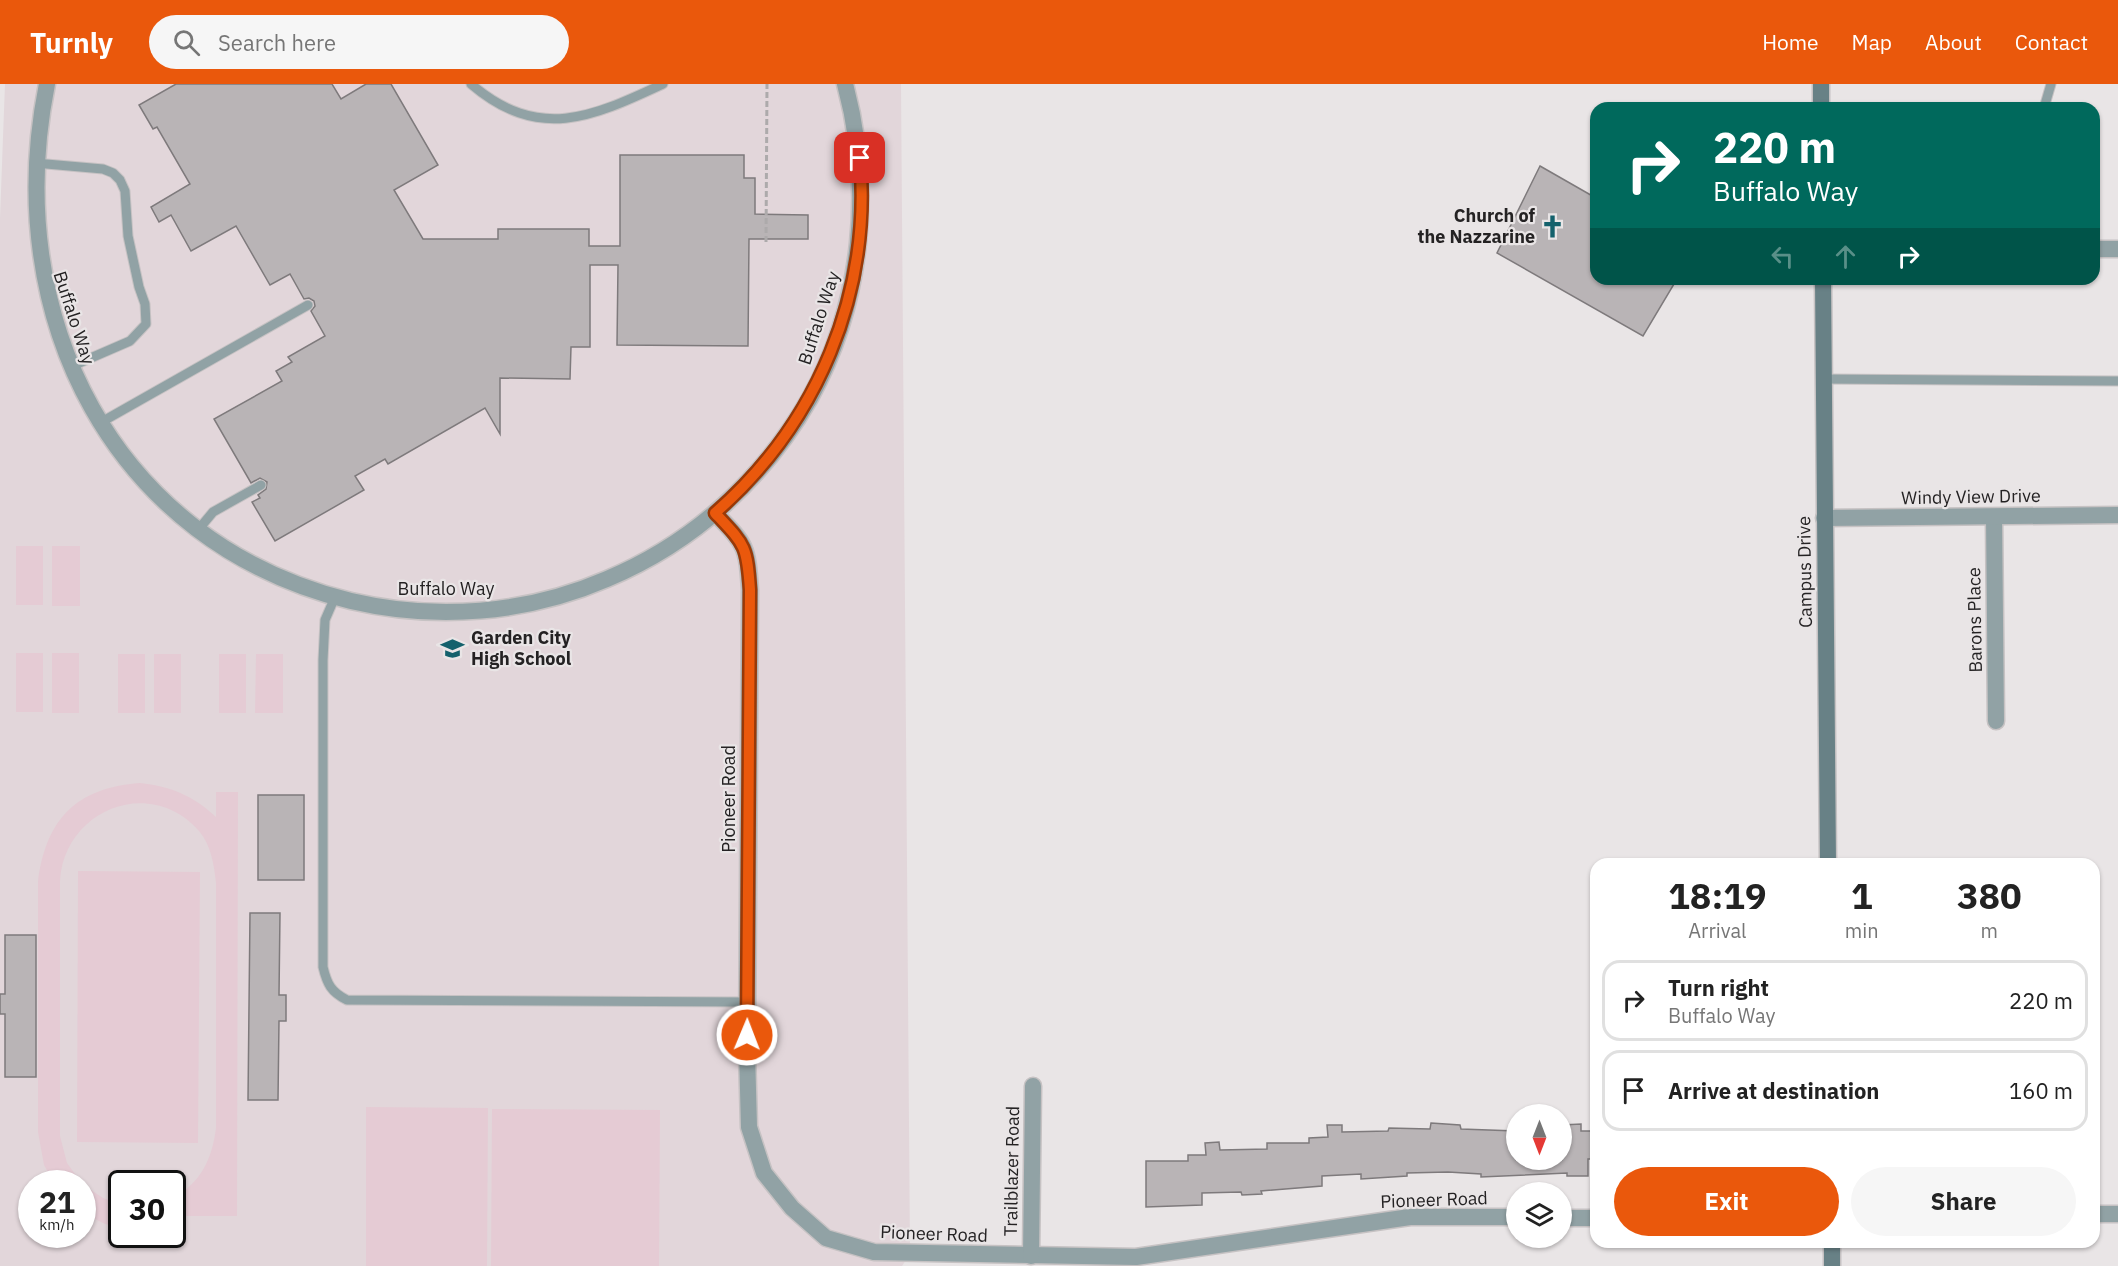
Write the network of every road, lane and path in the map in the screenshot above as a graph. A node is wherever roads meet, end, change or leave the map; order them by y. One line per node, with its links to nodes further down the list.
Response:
1 (46, 84): 10 (street, Buffalo Way)
2 (471, 84): 3 (lane)
3 (663, 84)
4 (767, 84): 11 (path)
5 (845, 84): 21 (street, Buffalo Way)
6 (1821, 84): 8 (main road)
7 (2052, 84): 9 (lane)
8 (1821, 102)
9 (2046, 102)
10 (33, 163): 16 (street, Buffalo Way); 16 (lane)
11 (766, 242)
12 (2100, 249): 13 (street)
13 (2118, 249)
14 (1823, 285): 17 (main road, Campus Drive)
15 (308, 305): 19 (lane)
16 (68, 368): 19 (street, Buffalo Way)
17 (1823, 379): 18 (lane); 24 (main road, Campus Drive)
18 (2118, 381)
19 (98, 424): 25 (street, Buffalo Way)
20 (261, 485): 25 (lane)
21 (715, 513): 26 (street, Buffalo Way); 29 (street, Pioneer Road)
22 (2118, 515): 23 (street, Windy View Drive)
23 (1994, 517): 24 (street, Windy View Drive); 27 (street, Barons Place)
24 (1824, 518): 28 (main road, Campus Drive)
25 (198, 530): 26 (street, Buffalo Way)
26 (334, 597): 29 (lane)
27 (1996, 721)
28 (1828, 858)
29 (747, 1002): 37 (street, Pioneer Road)
30 (1033, 1086): 37 (street, Trailblazer Road)
31 (2100, 1214): 32 (street)
32 (2118, 1214)
33 (1506, 1218): 37 (street, Pioneer Road)
34 (1572, 1218): 35 (street)
35 (1590, 1218)
36 (1832, 1248): 38 (main road)
37 (1031, 1256)
38 (1832, 1266)

